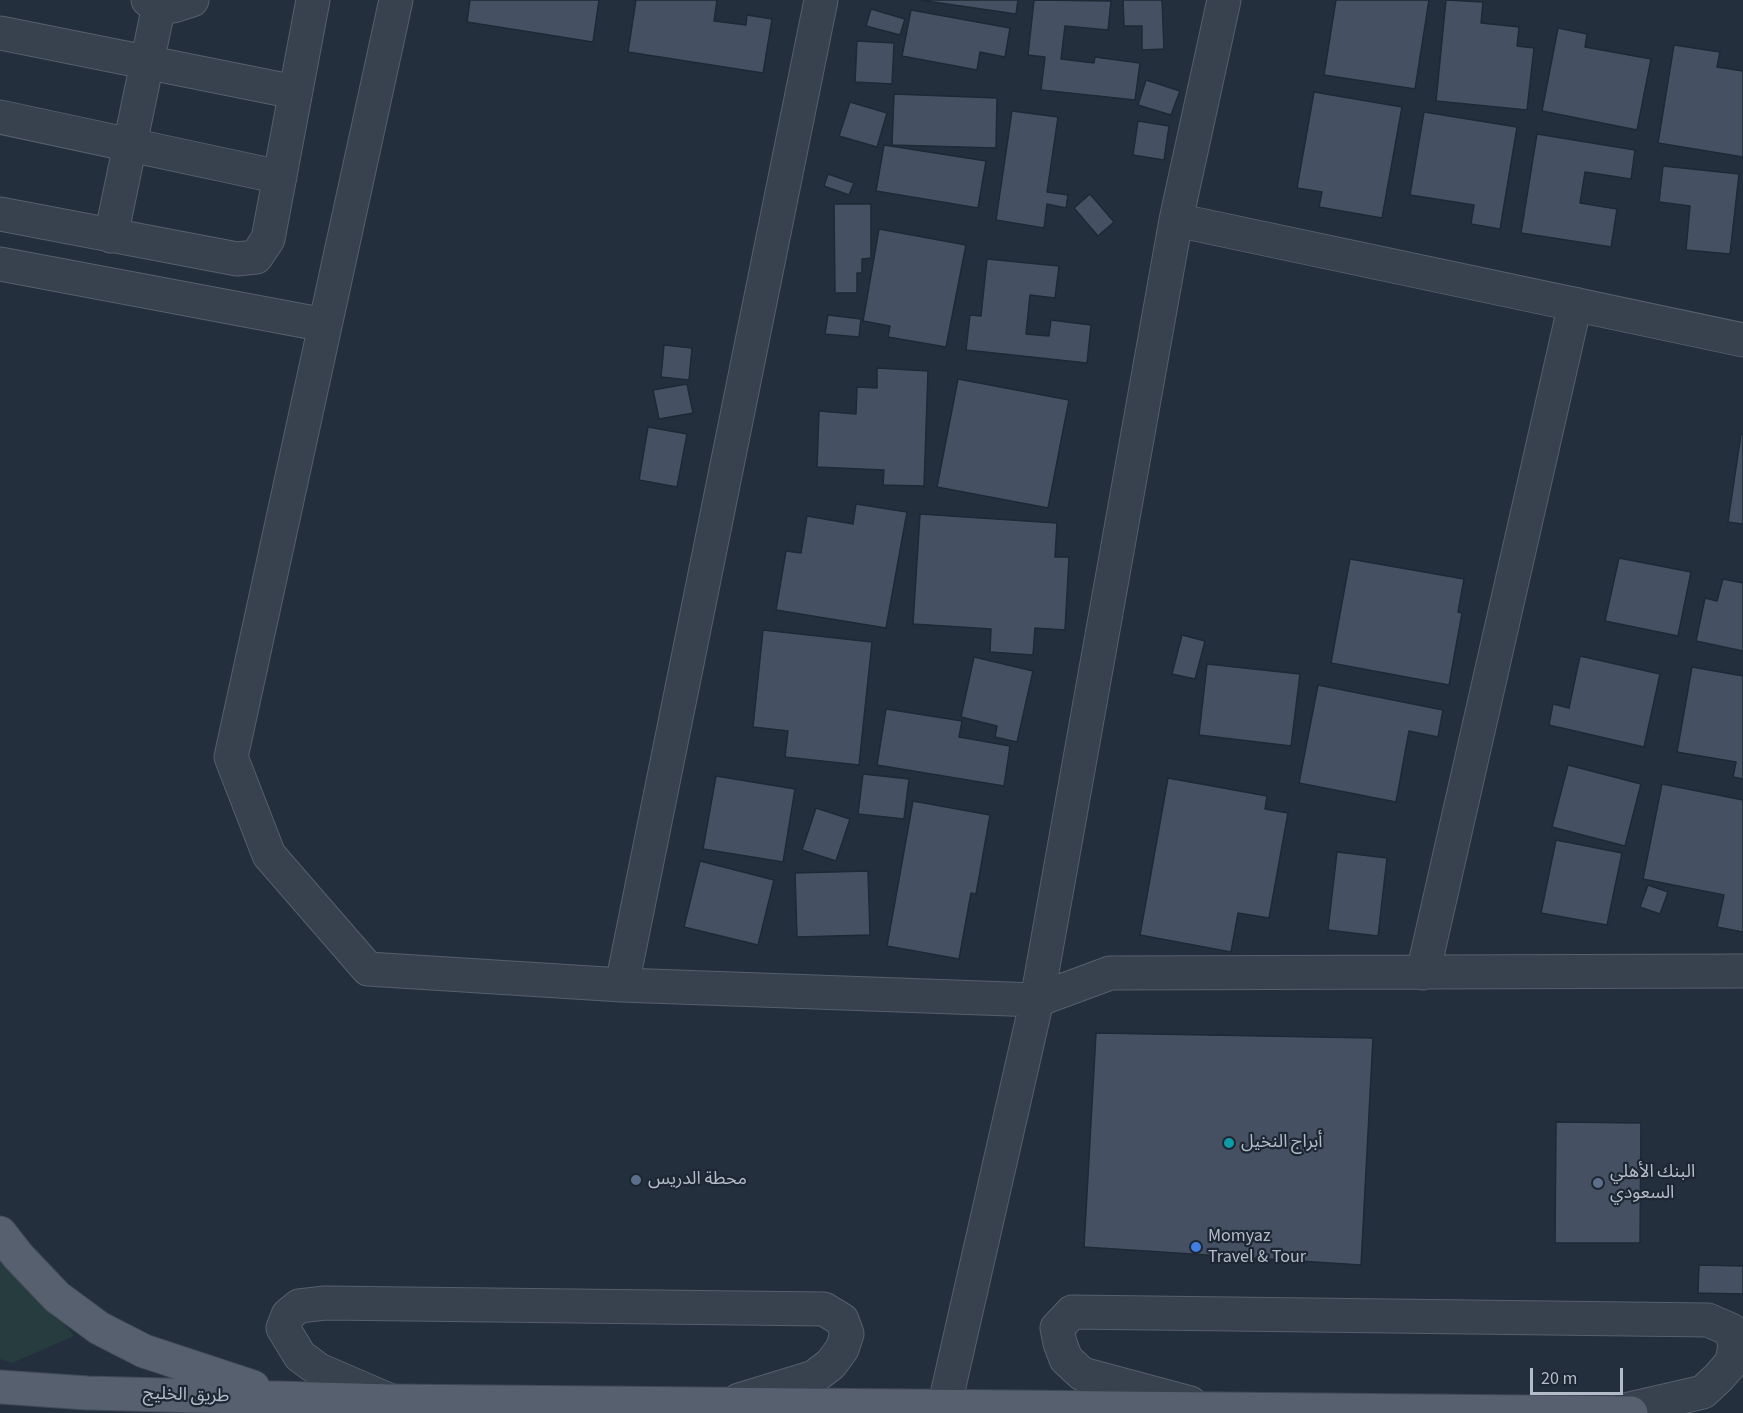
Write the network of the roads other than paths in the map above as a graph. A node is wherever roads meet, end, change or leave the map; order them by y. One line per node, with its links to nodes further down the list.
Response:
1 (192, 0): 6 (street)
2 (313, 0): 9 (street)
3 (396, 0): 18 (street)
4 (821, 0): 22 (street)
5 (1224, 0): 14 (street)
6 (153, 2): 8 (street)
7 (0, 33): 8 (street)
8 (147, 62): 9 (street); 11 (street)
9 (296, 92): 12 (street)
10 (0, 117): 11 (street)
11 (130, 146): 12 (street); 15 (street)
12 (280, 177): 15 (street)
13 (0, 214): 15 (street)
14 (1176, 220): 17 (street); 23 (street)
15 (111, 236)
16 (0, 264): 18 (street)
17 (1575, 304): 19 (street); 21 (street)
18 (325, 325): 22 (street)
19 (1743, 340)
20 (1743, 971): 21 (street)
21 (1423, 973): 23 (street)
22 (622, 985): 23 (street)
23 (1037, 1000): 29 (street)
24 (0, 1233): 26 (main road)
25 (0, 1387): 26 (main road, طريق الخليج)
26 (289, 1398): 27 (main road, طريق الخليج)
27 (392, 1401): 28 (main road, طريق الخليج); 28 (street)
28 (717, 1406): 29 (main road, طريق الخليج)
29 (944, 1408): 30 (main road, طريق الخليج)
30 (1212, 1409): 31 (main road, طريق الخليج); 31 (street)
31 (1616, 1412): 32 (main road, طريق الخليج)
32 (1631, 1413)

